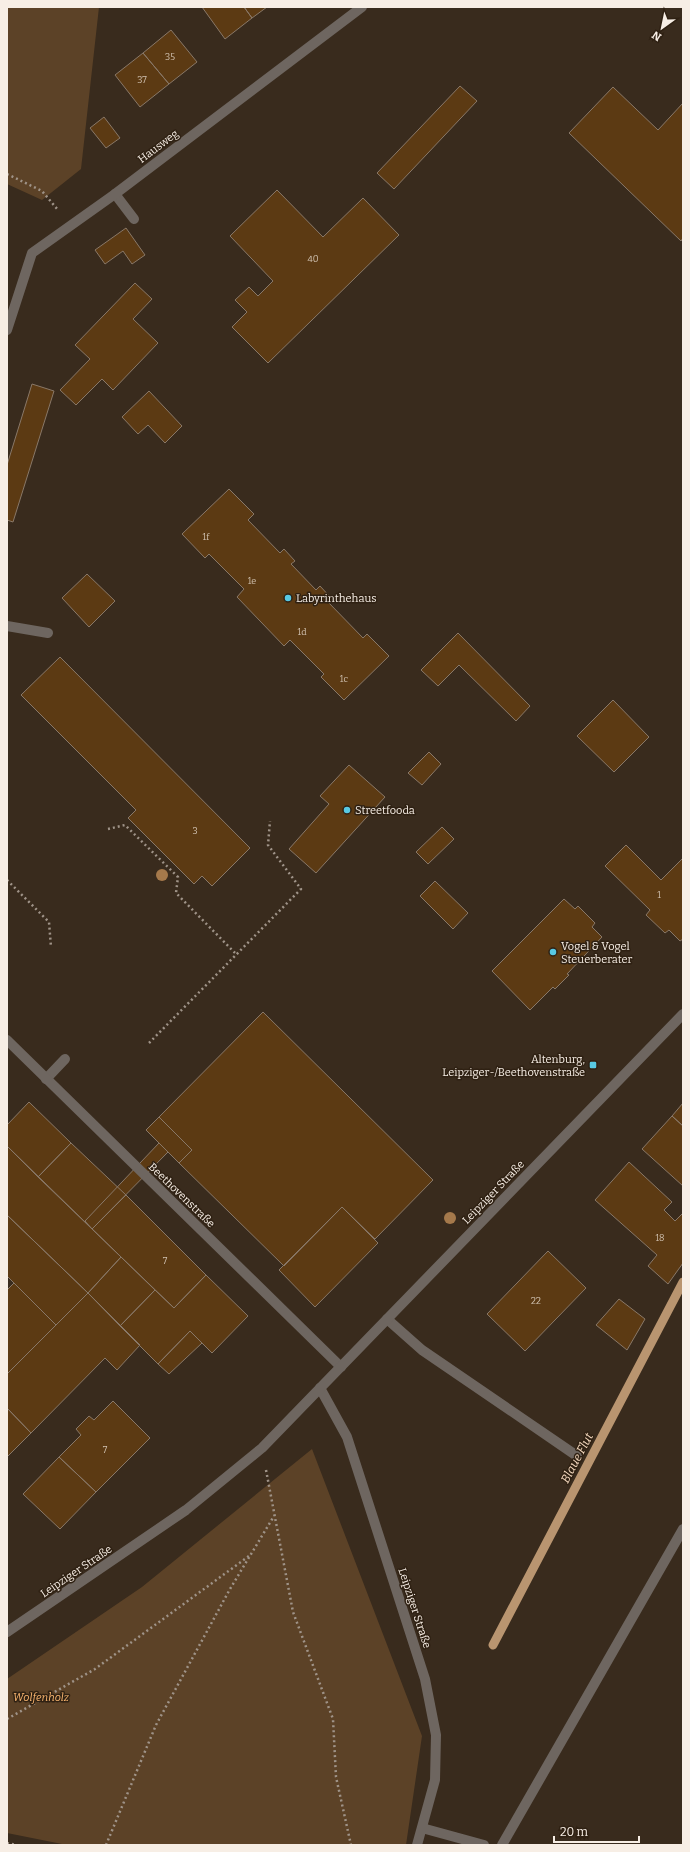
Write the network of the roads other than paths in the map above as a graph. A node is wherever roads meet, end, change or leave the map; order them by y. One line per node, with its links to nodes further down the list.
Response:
1 (362, 7): 2 (street, Hausweg)
2 (115, 194): 3 (street); 4 (street, Hausweg)
3 (134, 219)
4 (7, 330)
5 (7, 626): 6 (street)
6 (48, 633)
7 (683, 1014): 11 (street, Leipziger Straße)
8 (7, 1040): 10 (street, Beethovenstraße)
9 (65, 1059): 10 (street)
10 (46, 1079): 12 (street, Beethovenstraße)
11 (387, 1319): 12 (street, Leipziger Straße); 14 (street)
12 (340, 1367): 13 (street, Leipziger Straße)
13 (320, 1388): 16 (street, Leipziger Straße); 17 (street, Leipziger Straße)
14 (577, 1456)
15 (683, 1529): 20 (street)
16 (7, 1632)
17 (422, 1828): 18 (street, Leipziger Straße); 19 (street)
18 (417, 1845)
19 (484, 1845)
20 (502, 1845)

